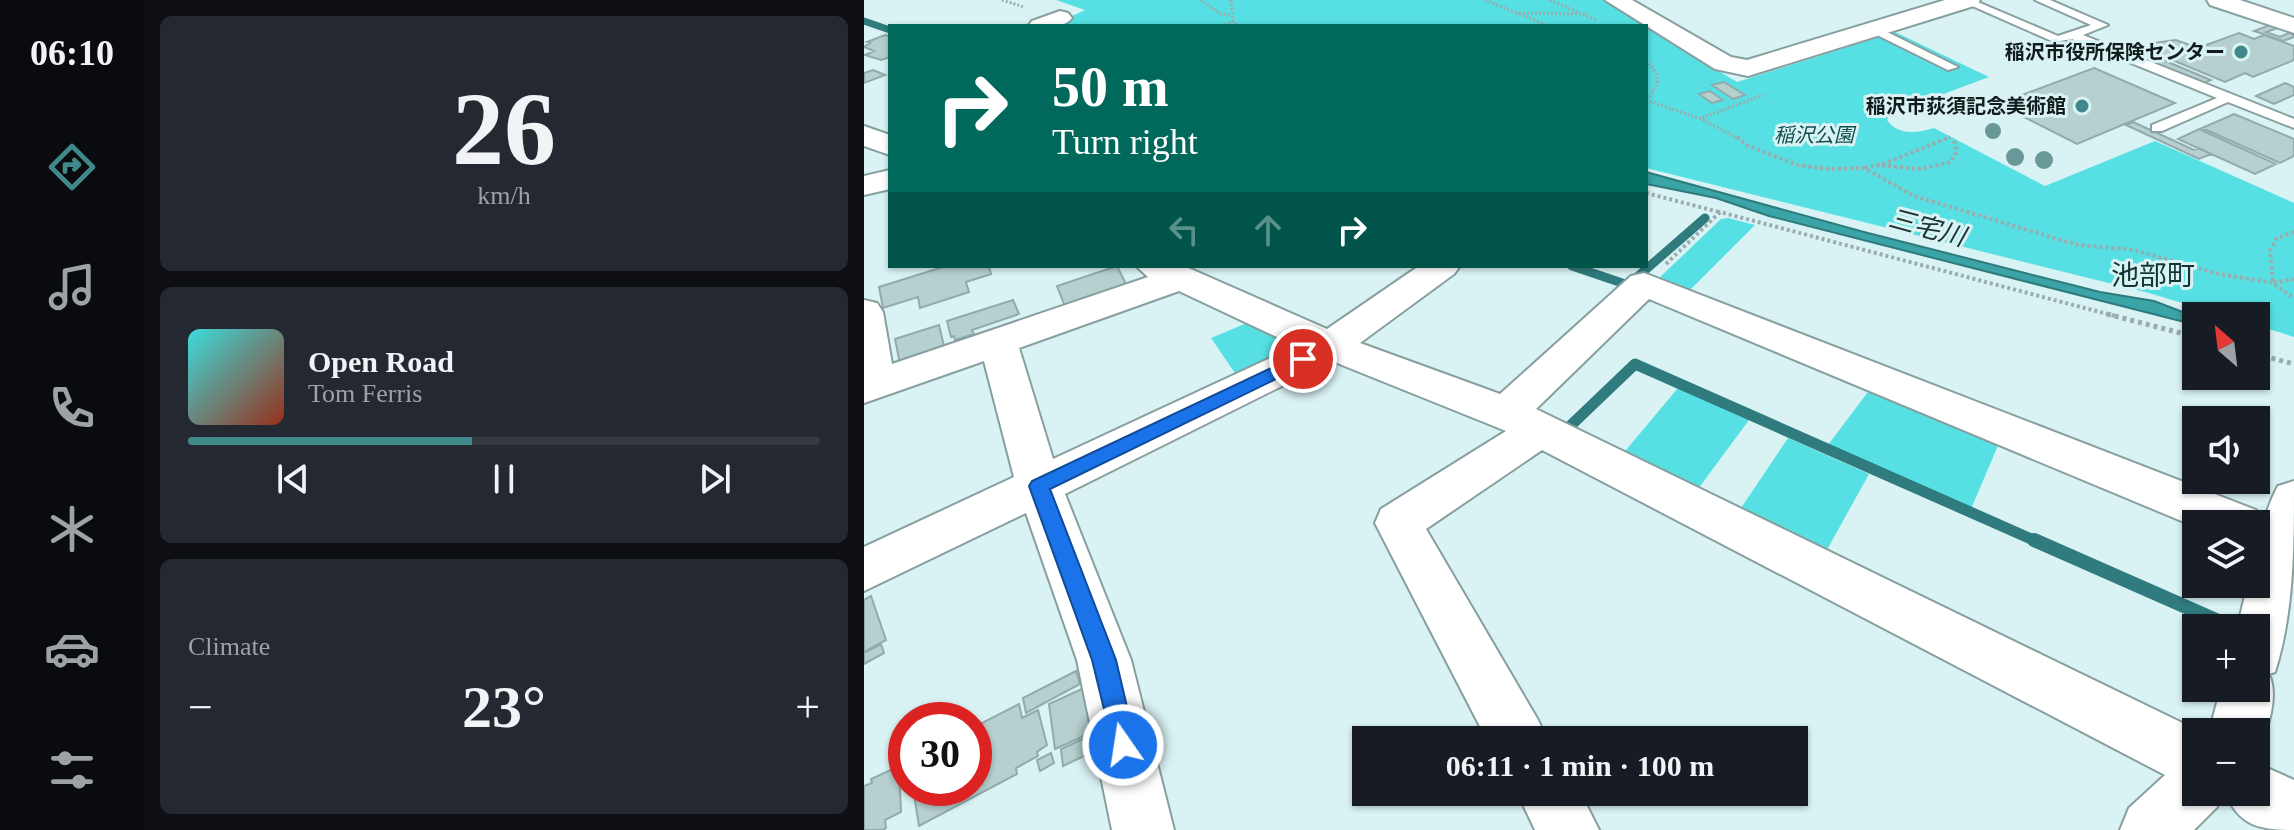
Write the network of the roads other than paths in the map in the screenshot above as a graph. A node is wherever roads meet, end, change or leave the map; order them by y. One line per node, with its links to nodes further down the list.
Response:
1 (1616, 0): 6 (street)
2 (1967, 0): 6 (street); 7 (lane)
3 (2040, 0): 7 (lane)
4 (2218, 0): 5 (street)
5 (2294, 26)
6 (1873, 29): 8 (lane)
7 (2072, 35): 9 (lane)
8 (1952, 67)
9 (2225, 99): 10 (lane); 11 (lane)
10 (2294, 124)
11 (2157, 128)
12 (864, 135): 13 (street)
13 (888, 145)
14 (888, 180): 15 (street)
15 (864, 186)
16 (1439, 268): 20 (street)
17 (1167, 272): 19 (street); 20 (street)
18 (864, 312): 21 (street)
19 (998, 342): 21 (street); 23 (street)
20 (1330, 346): 22 (street); 23 (street)
21 (870, 387)
22 (1523, 421): 24 (street); 28 (street); 29 (street)
23 (1039, 486): 26 (street); 34 (street)
24 (2204, 510)
25 (2278, 524): 27 (street)
26 (864, 570)
27 (2263, 614)
28 (1510, 726)
29 (2182, 753)
30 (2182, 800): 36 (street)
31 (2270, 800): 33 (street)
32 (1555, 806): 35 (street)
33 (2294, 813)
34 (1143, 830)
35 (1568, 830)
36 (2151, 830)

